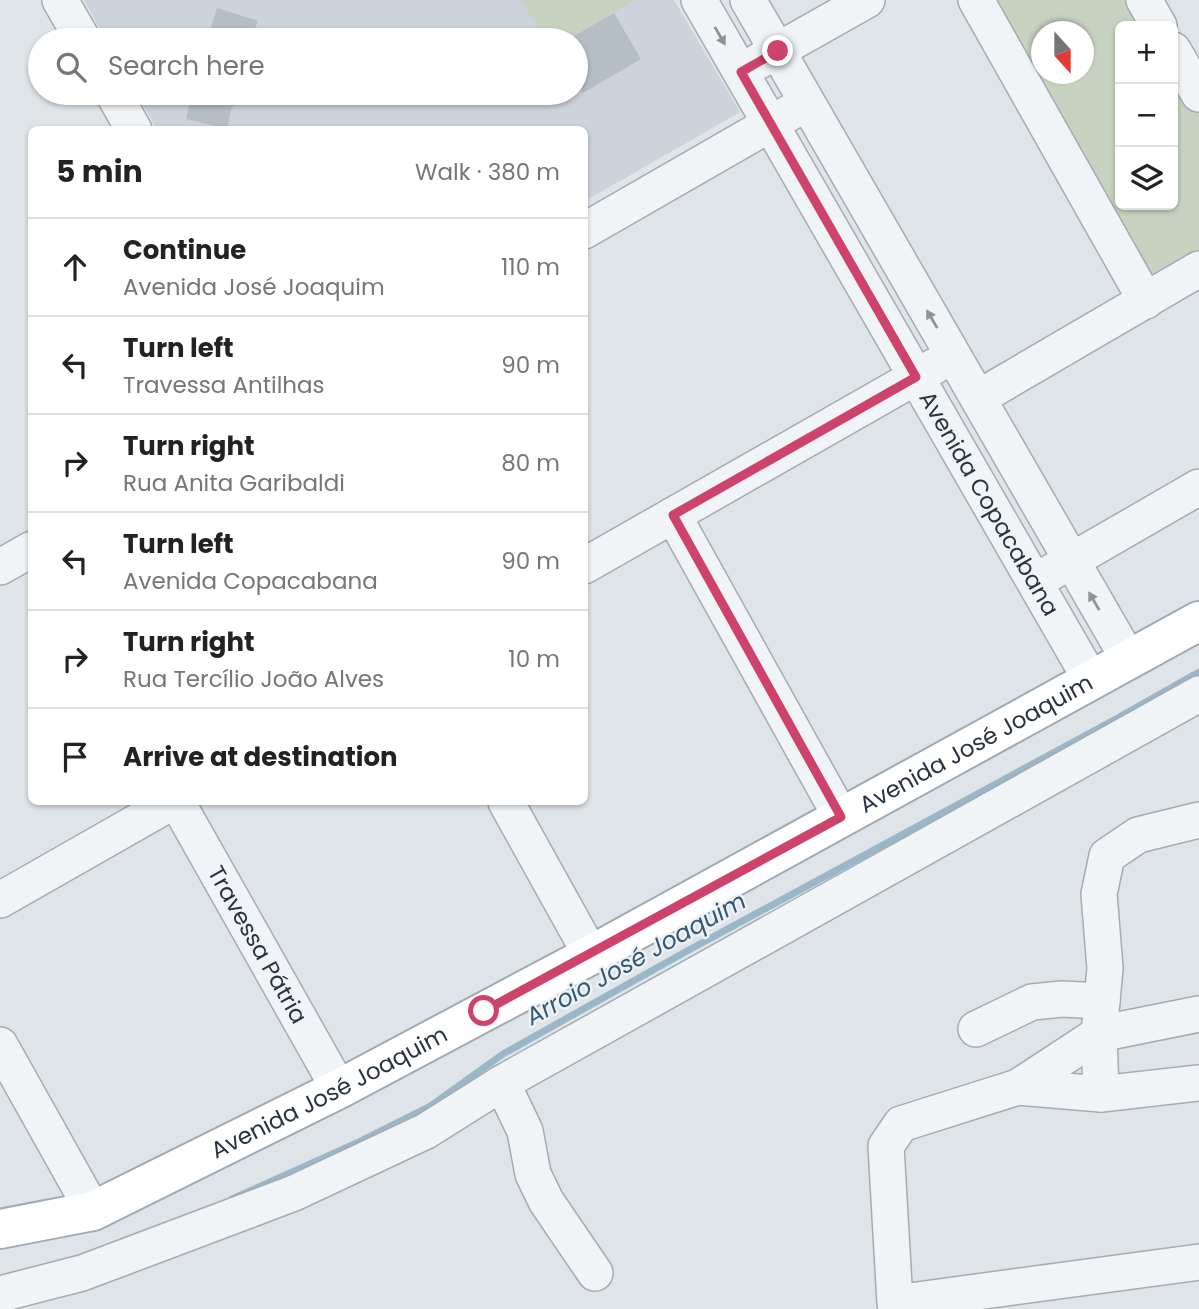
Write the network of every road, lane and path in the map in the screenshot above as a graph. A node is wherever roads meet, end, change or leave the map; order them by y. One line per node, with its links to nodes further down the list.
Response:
1 (60, 0): 8 (street)
2 (699, 0): 11 (street, Avenida Copacabana, one-way to 11)
3 (748, 0): 9 (street, Avenida Copacabana)
4 (867, 0): 9 (street)
5 (976, 0): 19 (street)
6 (1143, 0): 7 (street)
7 (1156, 21)
8 (76, 28)
9 (778, 51): 11 (street); 13 (street, Avenida Copacabana)
10 (1178, 58): 12 (street)
11 (741, 72): 15 (street, Avenida Copacabana)
12 (1199, 94)
13 (807, 103): 15 (street); 20 (street, Avenida Copacabana, one-way to 13)
14 (120, 105): 16 (street)
15 (771, 124): 17 (street); 21 (street, Avenida Copacabana)
16 (132, 126)
17 (588, 229)
18 (1199, 269): 19 (street)
19 (1146, 301): 22 (street)
20 (953, 355): 21 (street); 22 (street, Avenida Copacabana)
21 (916, 377): 24 (street); 29 (street, Avenida Copacabana)
22 (978, 398): 26 (street, Avenida Copacabana)
23 (1199, 488): 26 (street)
24 (673, 515): 27 (street); 37 (street)
25 (28, 551): 28 (street)
26 (1071, 561): 29 (street); 31 (street, Avenida Copacabana, one-way to 26)
27 (588, 564)
28 (0, 567)
29 (1034, 582): 32 (street, Avenida Copacabana)
30 (1199, 621): 31 (main road, Avenida José Joaquim)
31 (1129, 660): 32 (main road, Avenida José Joaquim)
32 (1091, 681): 37 (main road, Avenida José Joaquim)
33 (1199, 694): 45 (street)
34 (170, 805): 39 (street)
35 (177, 805): 48 (street, Travessa Pátria)
36 (508, 805): 40 (street)
37 (841, 817): 40 (main road, Avenida José Joaquim)
38 (1199, 820): 42 (street)
39 (0, 900)
40 (591, 955): 48 (main road, Avenida José Joaquim)
41 (1199, 1014): 42 (street)
42 (1101, 1017): 43 (street); 47 (street); 49 (street)
43 (976, 1029)
44 (0, 1045): 50 (street)
45 (502, 1083): 53 (street); 54 (street)
46 (1199, 1083): 49 (street)
47 (1018, 1087): 49 (street); 52 (street)
48 (340, 1089): 50 (main road, Avenida José Joaquim)
49 (1101, 1094)
50 (93, 1210): 51 (main road, Avenida José Joaquim)
51 (0, 1229)
52 (1199, 1262)
53 (595, 1273)
54 (0, 1297)

